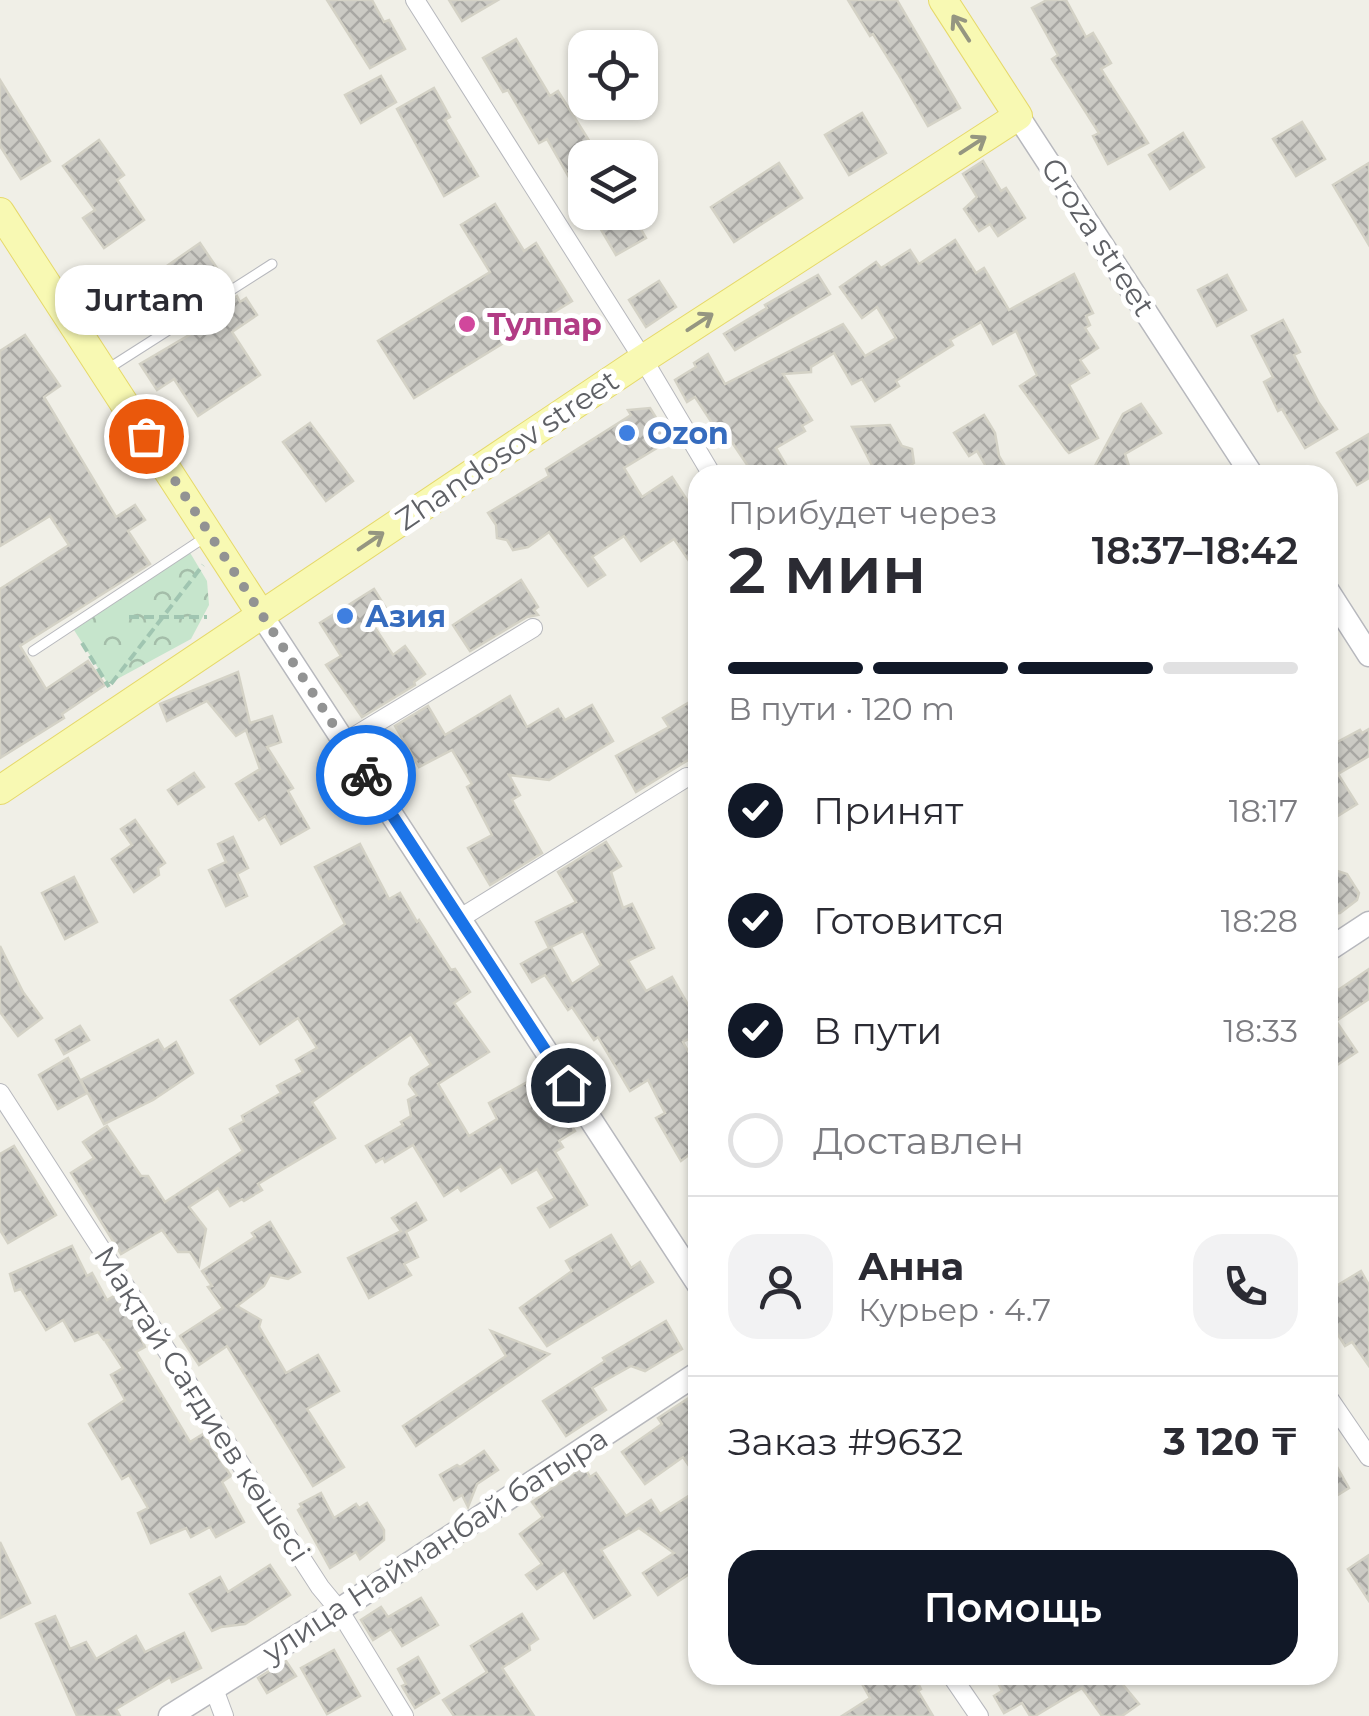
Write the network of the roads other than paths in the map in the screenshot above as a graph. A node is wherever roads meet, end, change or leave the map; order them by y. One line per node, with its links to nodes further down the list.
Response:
1 (416, 0): 6 (street)
2 (943, 0): 3 (main road, Groza street, one-way to 2)
3 (1018, 116): 6 (main road, Zhandosov street, one-way to 3); 9 (street, Groza street)
4 (0, 212): 7 (main road)
5 (272, 264): 7 (lane)
6 (643, 359): 8 (street); 12 (main road, Zhandosov street, one-way to 6)
7 (104, 371): 10 (main road)
8 (706, 465)
9 (1245, 465)
10 (210, 535): 11 (main road); 16 (lane)
11 (216, 565): 12 (main road); 14 (main road); 17 (main road)
12 (314, 580): 14 (main road, Zhandosov street)
13 (1338, 607): 18 (street)
14 (262, 616): 17 (main road, Zhandosov street); 19 (street)
15 (533, 628): 19 (street)
16 (33, 651)
17 (208, 652): 21 (main road, Zhandosov street)
18 (1369, 655)
19 (344, 742): 22 (street)
20 (687, 777): 22 (street)
21 (0, 790)
22 (460, 919): 26 (street)
23 (1369, 923): 24 (street)
24 (1338, 943)
25 (0, 1092): 30 (street, Мақтай Сағдиев көшесі)
26 (688, 1269)
27 (688, 1380): 30 (street, улица Найманбай батыра)
28 (1338, 1412): 29 (street)
29 (1369, 1457)
30 (340, 1610): 32 (street, улица Найманбай батыра); 35 (street, Мақтай Сағдиев көшесі)
31 (958, 1685): 36 (street)
32 (214, 1689): 33 (street, улица Найманбай батыра); 34 (street)
33 (170, 1716)
34 (224, 1716)
35 (404, 1716)
36 (978, 1716)

